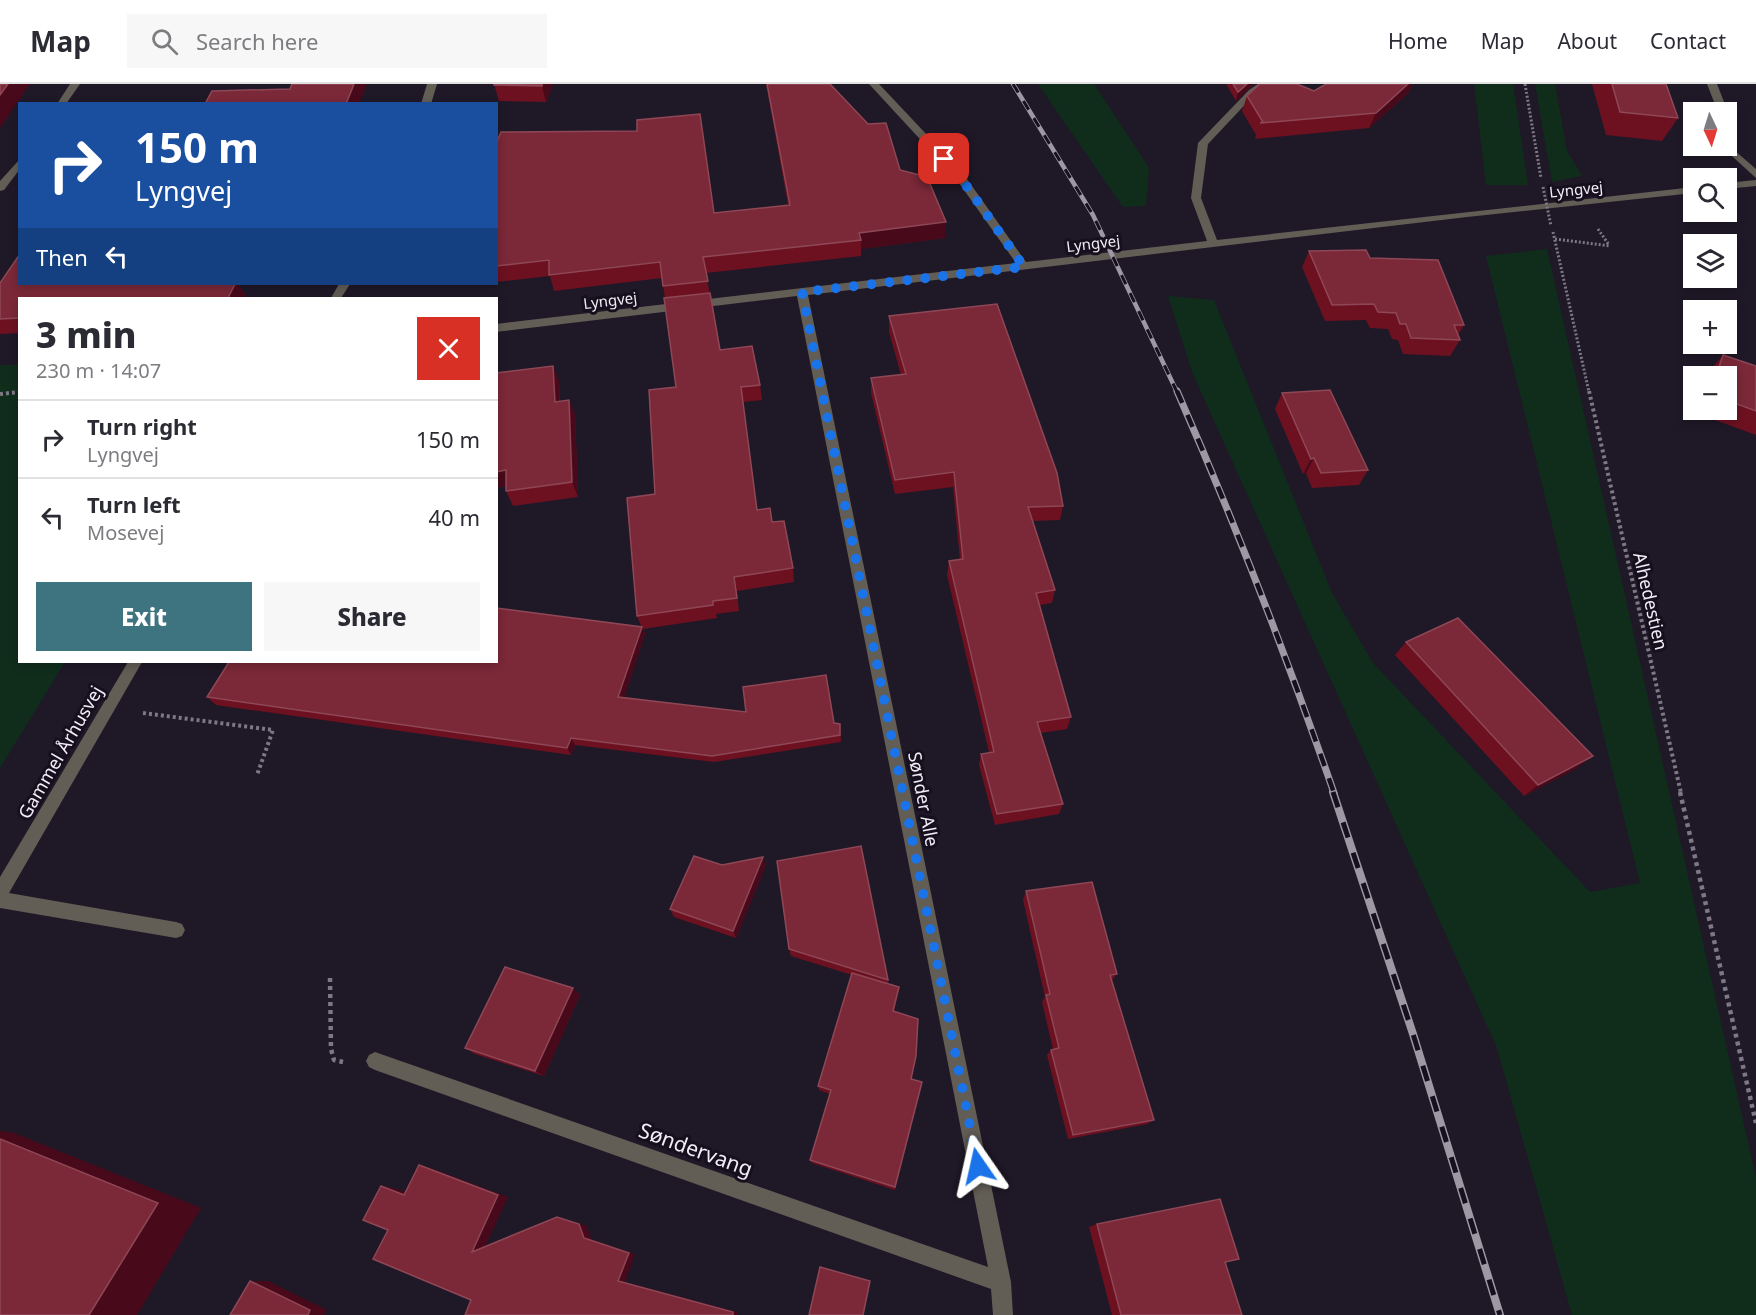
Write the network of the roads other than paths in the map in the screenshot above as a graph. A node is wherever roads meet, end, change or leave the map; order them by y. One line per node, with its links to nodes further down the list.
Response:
1 (75, 84): 6 (street)
2 (432, 84): 7 (street)
3 (874, 84): 17 (street)
4 (1265, 84): 16 (street)
5 (1712, 84): 8 (street)
6 (62, 102)
7 (427, 102)
8 (1719, 102)
9 (1736, 156): 11 (street)
10 (18, 165): 14 (street)
11 (1756, 175)
12 (1756, 183): 13 (street)
13 (1737, 185)
14 (0, 188)
15 (1683, 191): 16 (street, Lyngvej)
16 (1213, 244): 17 (street, Lyngvej)
17 (1024, 267): 18 (street, Lyngvej)
18 (802, 292): 19 (street, Lyngvej); 25 (street, Sønder Alle)
19 (498, 328)
20 (134, 663): 21 (street, Gammel Århusvej)
21 (0, 893)
22 (0, 900): 23 (street)
23 (176, 930)
24 (375, 1061): 25 (street, Søndervang)
25 (1001, 1282): 26 (street, Sønder Alle)
26 (1003, 1315)

